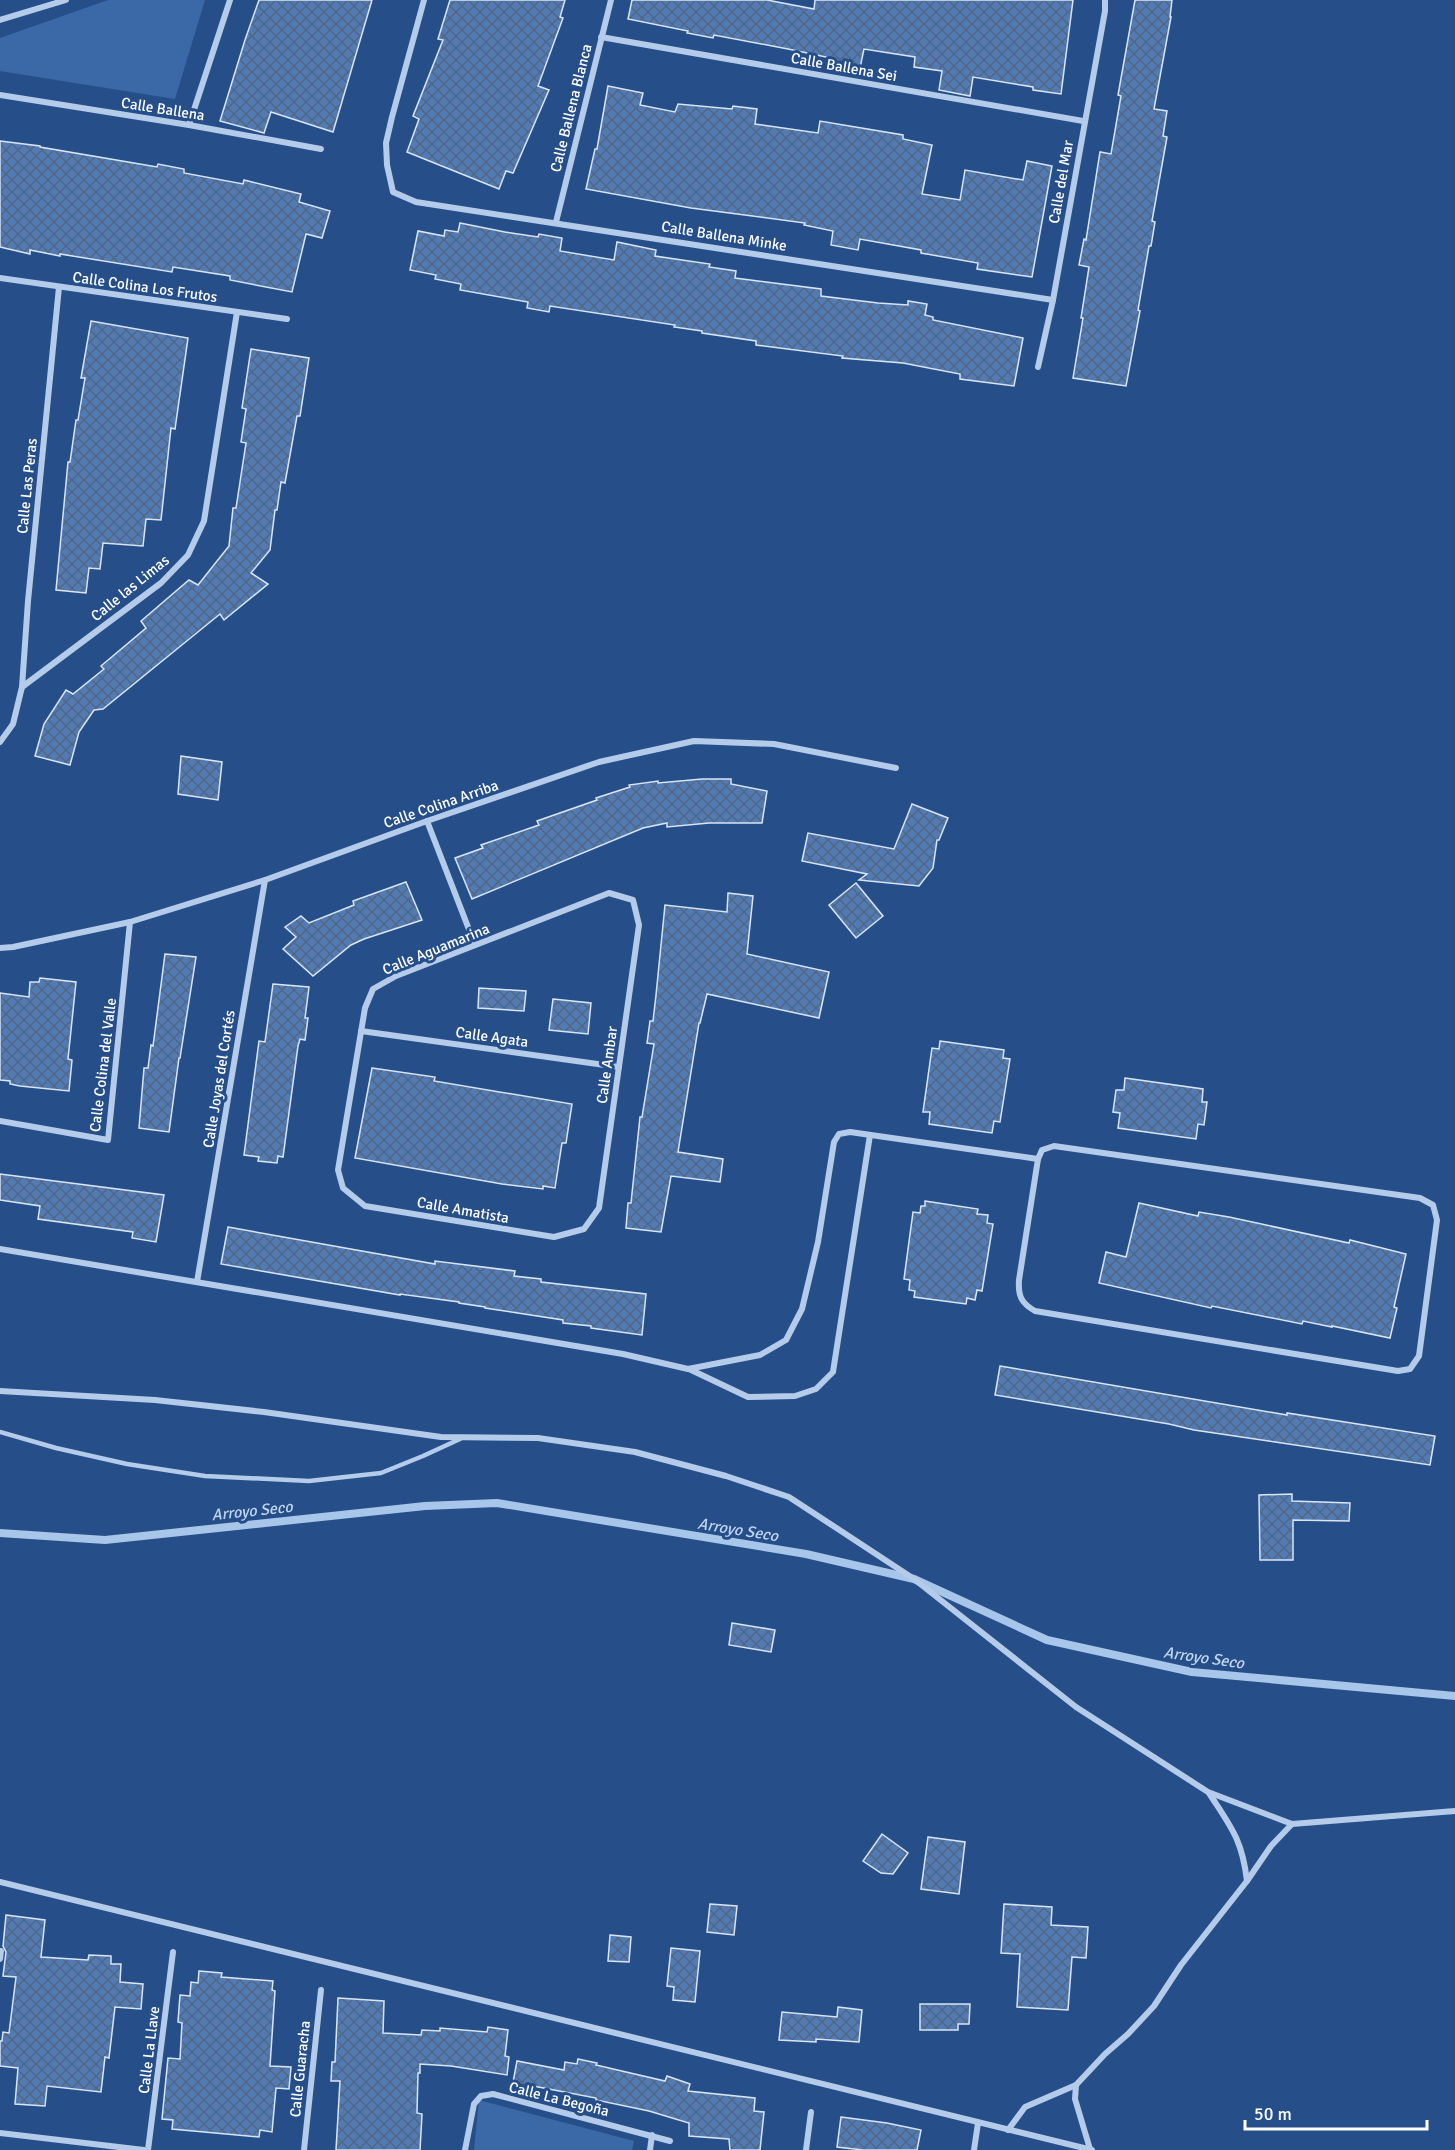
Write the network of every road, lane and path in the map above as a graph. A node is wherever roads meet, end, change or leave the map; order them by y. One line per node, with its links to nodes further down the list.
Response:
1 (66, 0): 6 (street)
2 (231, 0): 10 (street)
3 (424, 0): 12 (street, Calle Ballena Minke)
4 (611, 0): 7 (street, Calle Ballena Blanca)
5 (1105, 1): 9 (street, Calle del Mar)
6 (0, 20)
7 (601, 37): 9 (street, Calle Ballena Sei); 12 (street, Calle Ballena Blanca)
8 (0, 95): 10 (street, Calle Ballena)
9 (1083, 121): 15 (street, Calle del Mar)
10 (189, 124): 11 (street, Calle Ballena)
11 (321, 150)
12 (556, 222): 15 (street, Calle Ballena Minke)
13 (0, 279): 14 (street, Calle Colina Los Frutos)
14 (59, 287): 16 (street, Calle Colina Los Frutos); 19 (street, Calle Las Peras)
15 (1053, 300): 18 (street, Calle del Mar)
16 (237, 312): 17 (street, Calle Colina Los Frutos); 19 (street, Calle las Limas)
17 (287, 320)
18 (1038, 367)
19 (22, 687): 20 (street)
20 (0, 742)
21 (896, 768): 22 (street, Calle Colina Arriba)
22 (427, 821): 23 (street, Calle Colina Arriba); 26 (street)
23 (265, 879): 25 (street, Calle Colina Arriba); 36 (street, Calle Joyas del Cortés)
24 (633, 900): 26 (street, Calle Aguamarina); 29 (street, Calle Ambar)
25 (130, 922): 27 (street, Calle Colina Arriba); 30 (street, Calle Colina del Valle)
26 (475, 945): 28 (street, Calle Aguamarina)
27 (0, 948)
28 (361, 1031): 29 (street, Calle Agata); 33 (street, Calle Aguamarina)
29 (619, 1067): 34 (street, Calle Ambar)
30 (0, 1121)
31 (870, 1135): 32 (street); 37 (street); 37 (street)
32 (1038, 1159): 32 (street)
33 (343, 1188): 34 (street, Calle Amatista)
34 (584, 1229)
35 (0, 1249): 36 (street)
36 (197, 1282): 37 (street)
37 (688, 1369)
38 (0, 1391): 40 (street)
39 (0, 1432): 40 (lane)
40 (465, 1436): 41 (street)
41 (1208, 1792): 43 (street); 44 (street)
42 (1455, 1811): 43 (street)
43 (1293, 1824): 44 (street)
44 (1247, 1881): 50 (street)
45 (0, 1882): 52 (street)
46 (1, 1951): 48 (street)
47 (173, 1952): 57 (street, Calle La Llave)
48 (0, 1959)
49 (321, 1990): 58 (street, Calle Guaracha)
50 (1076, 2085): 53 (street); 63 (street)
51 (811, 2112): 61 (street)
52 (978, 2123): 53 (street); 62 (street)
53 (1008, 2130): 63 (street)
54 (0, 2133): 57 (street)
55 (652, 2135): 56 (street, Calle La Begoña); 59 (street, Calle La Begoña); 60 (street)
56 (670, 2140)
57 (146, 2150)
58 (304, 2150)
59 (465, 2150)
60 (650, 2150)
61 (806, 2150)
62 (974, 2150)
63 (1091, 2150)

